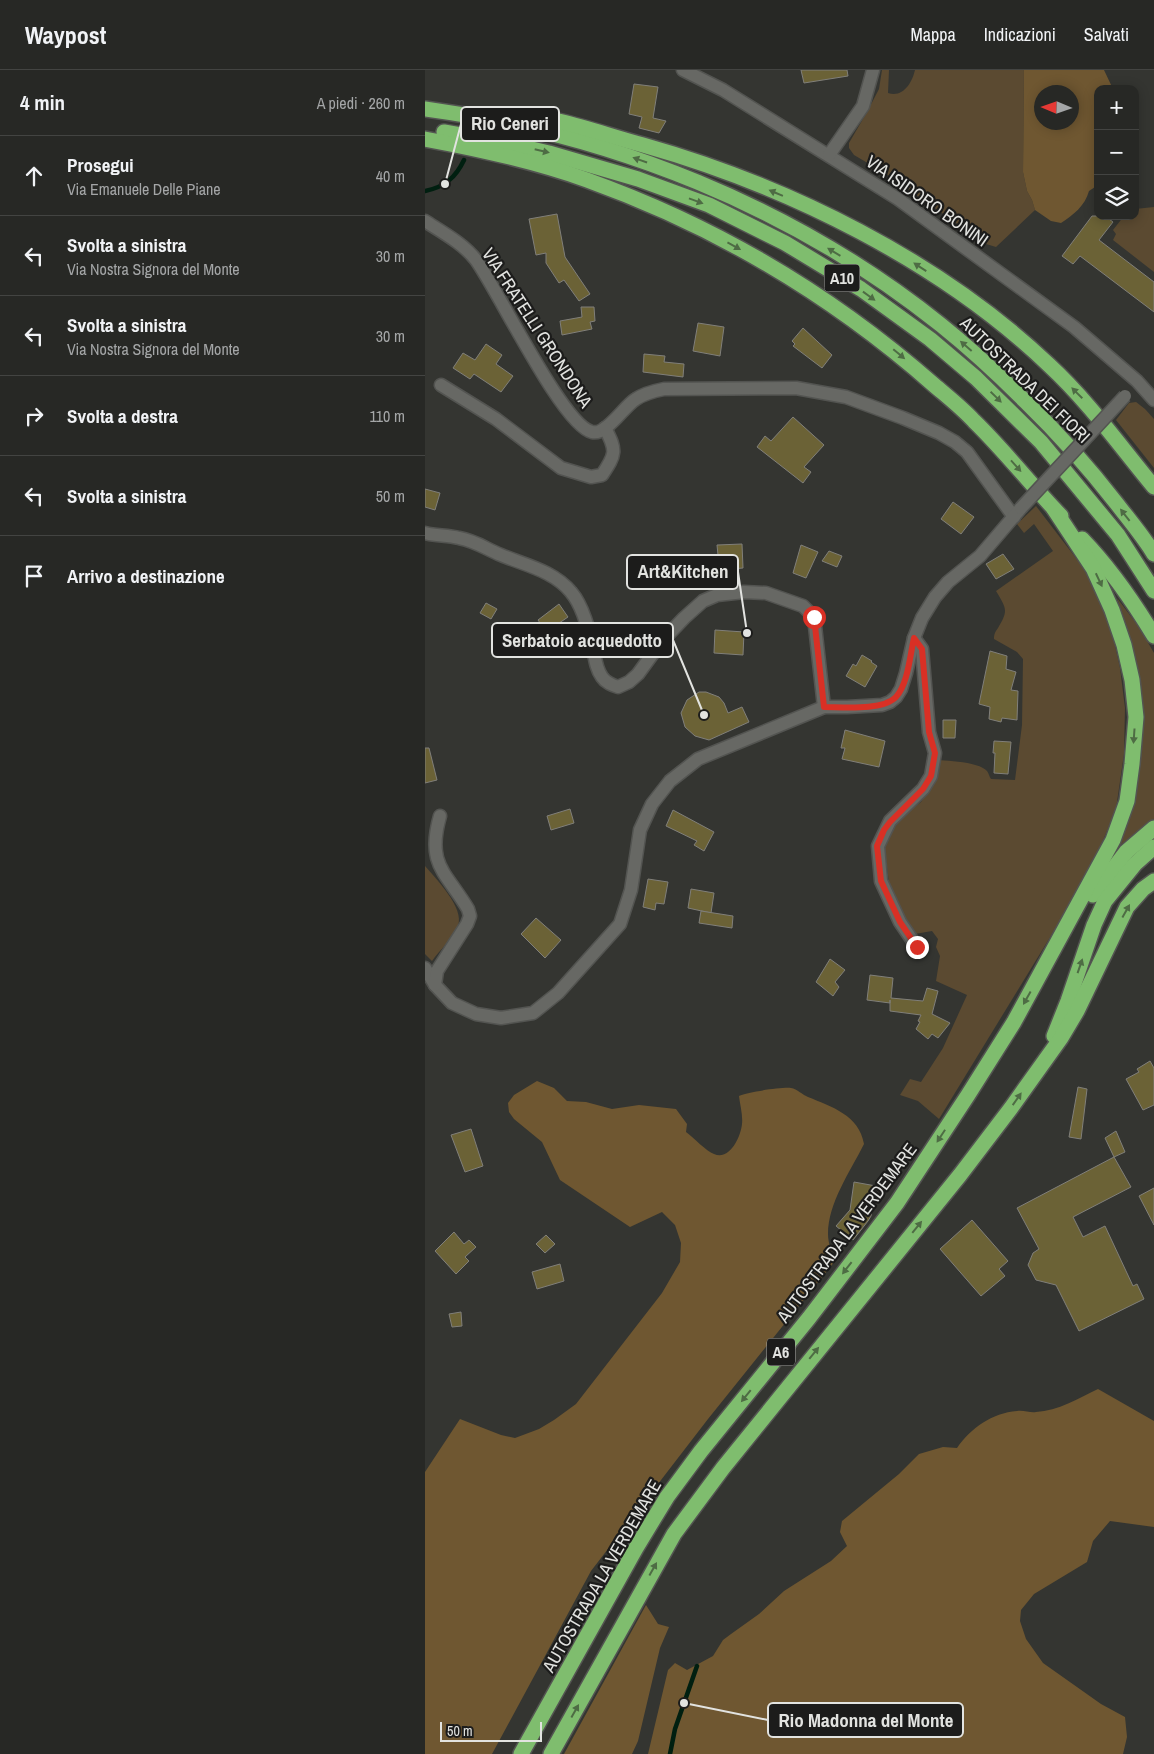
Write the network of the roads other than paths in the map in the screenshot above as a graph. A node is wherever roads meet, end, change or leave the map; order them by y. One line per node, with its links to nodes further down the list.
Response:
1 (683, 70): 7 (street, VIA ISIDORO BONINI)
2 (873, 70): 7 (street)
3 (425, 109): 4 (highway, AUTOSTRADA DEI FIORI / A10)
4 (464, 114): 13 (highway, A10, one-way to 4); 19 (highway, AUTOSTRADA DEI FIORI / A10, one-way to 4)
5 (425, 131): 20 (highway, AUTOSTRADA DEI FIORI / A10, one-way to 20)
6 (425, 138): 16 (highway, A10, one-way to 16)
7 (829, 155): 9 (street, VIA ISIDORO BONINI)
8 (425, 221): 12 (street, VIA FRATELLI GRONDONA)
9 (1137, 381): 11 (street, VIA ISIDORO BONINI); 17 (street, bridge)
10 (441, 385): 12 (street)
11 (1154, 400)
12 (605, 428): 17 (street, VIA FRATELLI GRONDONA)
13 (1141, 471): 14 (highway); 15 (highway, A10)
14 (1154, 487)
15 (1154, 492)
16 (1054, 509): 21 (highway, A10); 31 (highway, one-way to 31)
17 (1017, 513): 22 (street)
18 (425, 533): 23 (street)
19 (1154, 554)
20 (1154, 591)
21 (1154, 636)
22 (914, 638): 23 (street); 30 (street)
23 (824, 707): 33 (street)
24 (440, 816): 28 (street)
25 (1154, 828): 31 (highway)
26 (1154, 847): 34 (highway, one-way to 26)
27 (425, 848): 28 (street)
28 (436, 859): 33 (street)
29 (1154, 881): 34 (highway, one-way to 29)
30 (917, 947)
31 (1051, 956): 35 (highway, AUTOSTRADA LA VERDEMARE / A6, one-way to 35)
32 (425, 968): 33 (street)
33 (435, 985)
34 (1034, 1075): 36 (highway, A6, one-way to 34)
35 (521, 1754)
36 (551, 1754)

